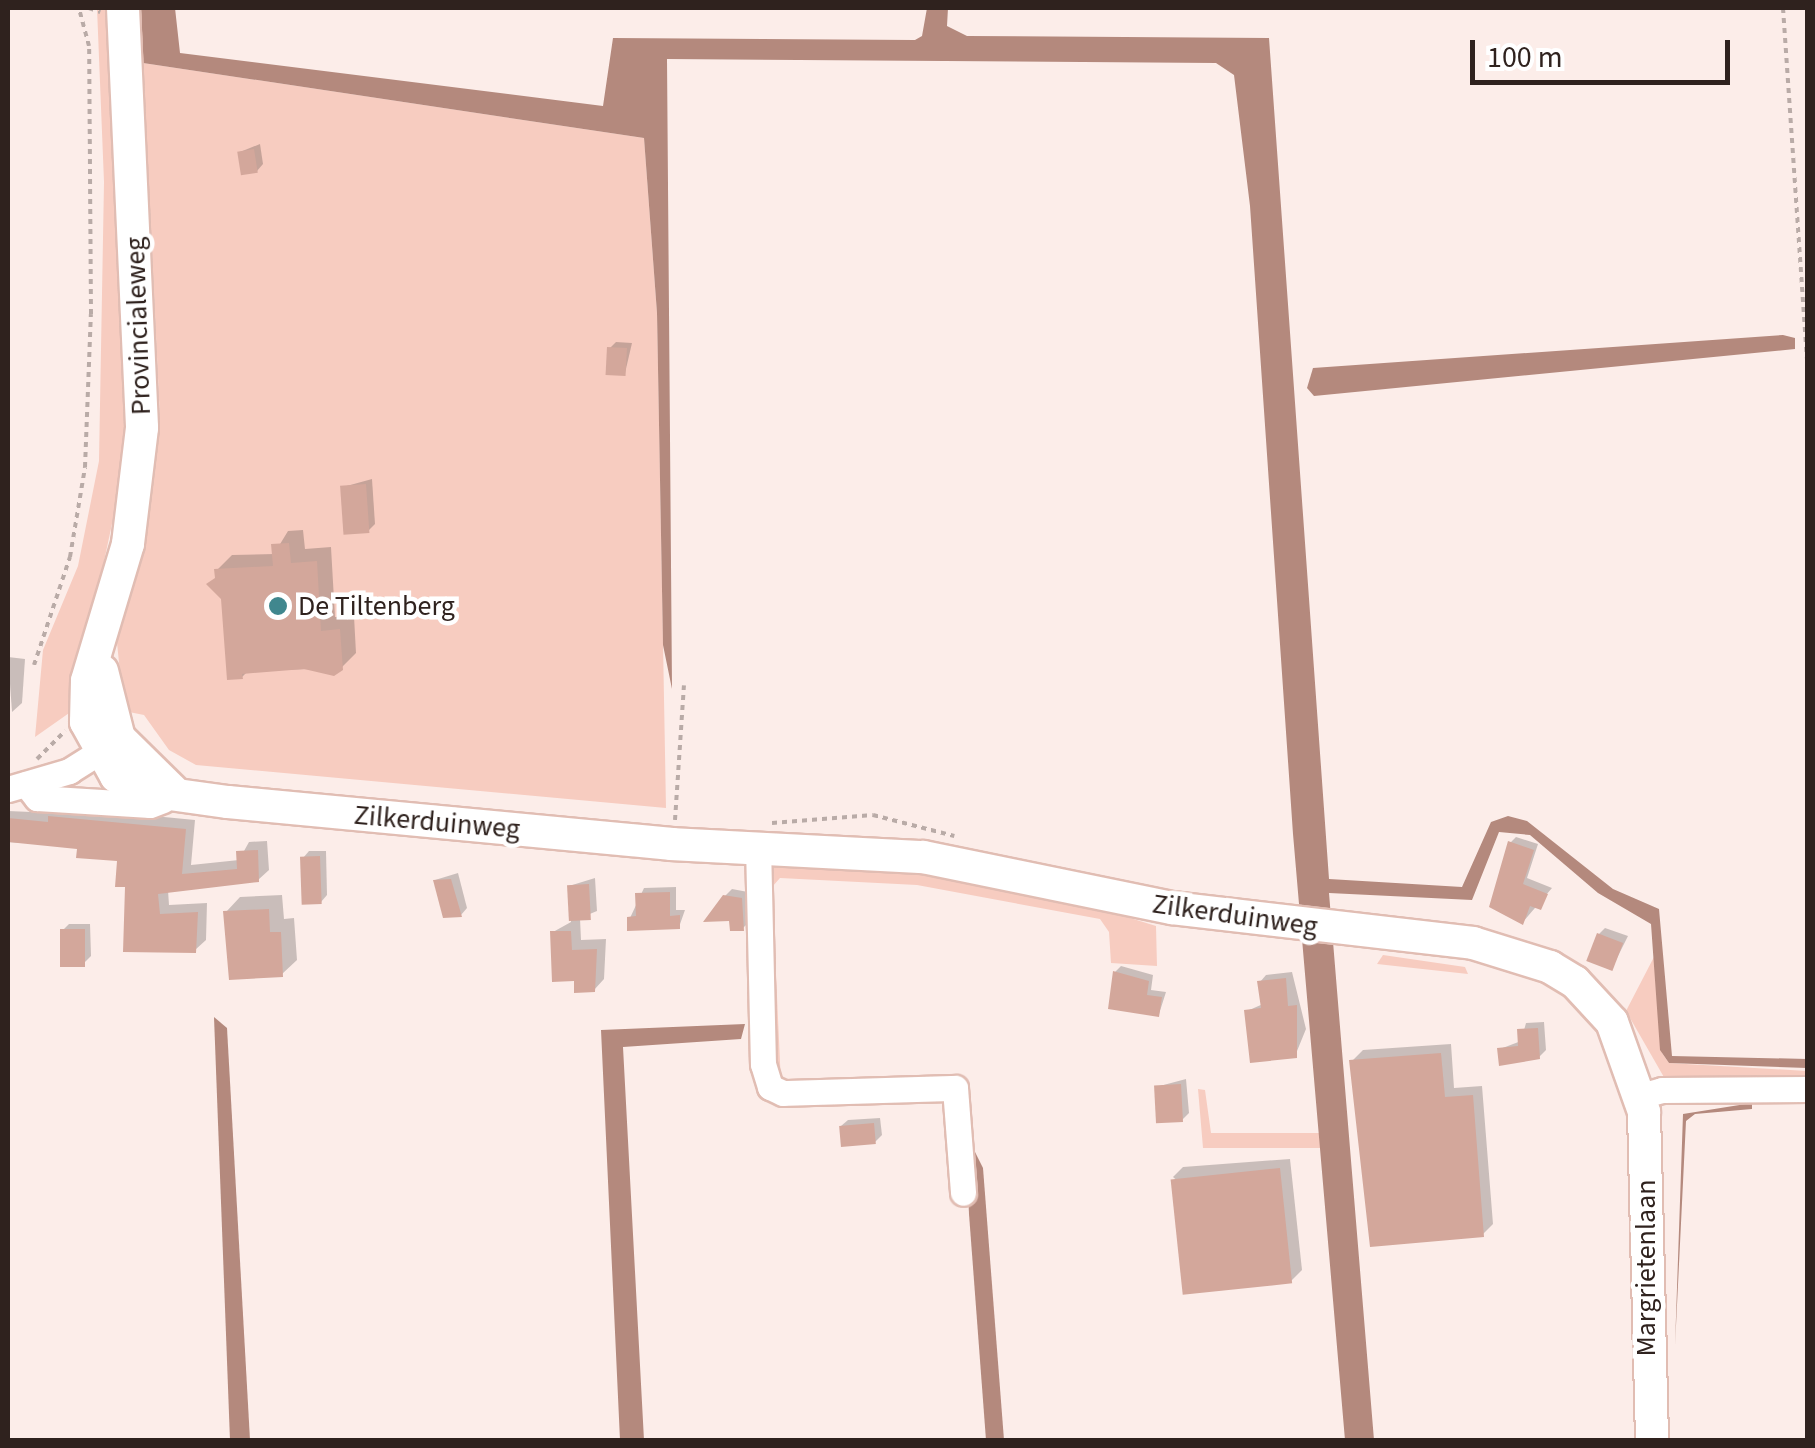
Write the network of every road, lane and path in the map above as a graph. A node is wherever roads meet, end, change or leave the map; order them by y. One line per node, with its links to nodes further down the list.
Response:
1 (79, 8): 6 (path)
2 (123, 8): 8 (main road, Provincialeweg)
3 (1783, 8): 4 (path)
4 (1807, 356): 5 (path)
5 (1808, 374)
6 (34, 665)
7 (684, 685): 11 (path)
8 (104, 746): 9 (street, Zilkerduinweg); 10 (main road, Zilkerduinweg)
9 (17, 786): 10 (street, Zilkerduinweg)
10 (176, 794): 11 (main road, Zilkerduinweg)
11 (672, 844): 12 (main road, Zilkerduinweg)
12 (758, 845): 14 (main road, Zilkerduinweg); 15 (street)
13 (1808, 1089): 14 (street)
14 (1640, 1096): 16 (main road, Margrietenlaan)
15 (962, 1193)
16 (1652, 1440)

